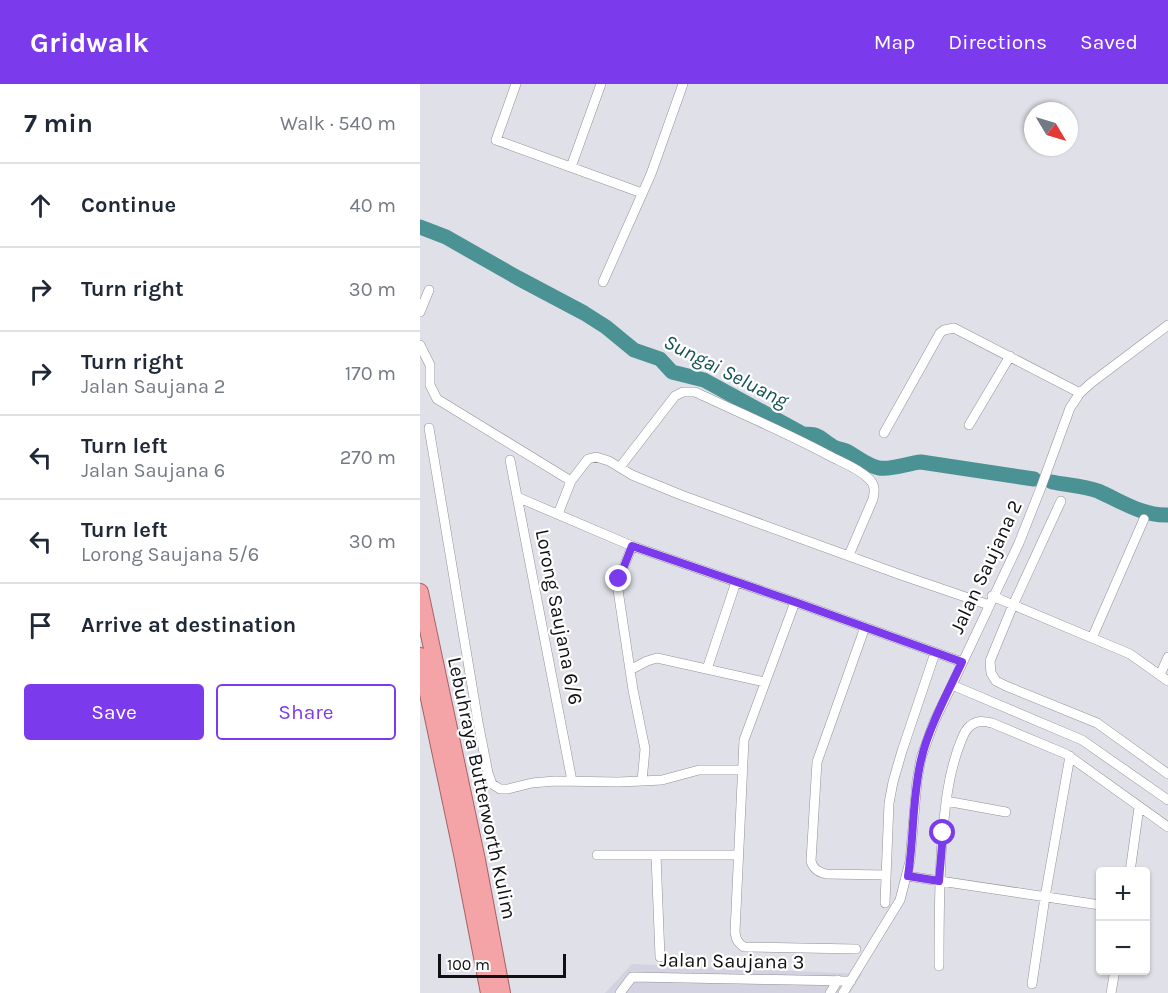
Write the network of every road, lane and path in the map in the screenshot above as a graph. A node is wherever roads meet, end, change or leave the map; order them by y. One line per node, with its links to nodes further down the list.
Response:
1 (516, 84): 4 (street)
2 (601, 84): 4 (street)
3 (683, 84): 5 (street)
4 (571, 167): 5 (street)
5 (642, 193): 6 (street)
6 (603, 282)
7 (429, 290): 8 (street)
8 (420, 312)
9 (1168, 325): 12 (street, Jalan Saujana 2)
10 (420, 345): 18 (street)
11 (1010, 356): 12 (street); 13 (street); 15 (street)
12 (1080, 393): 27 (street, Jalan Saujana 2)
13 (969, 425)
14 (429, 428): 45 (street)
15 (884, 434)
16 (510, 460): 19 (street, Lorong Saujana 6/6)
17 (620, 467): 18 (street); 24 (street); 24 (street)
18 (571, 481): 21 (street)
19 (518, 497): 21 (street); 45 (street, Lorong Saujana 6/6)
20 (1061, 501): 29 (street)
21 (558, 514): 23 (street)
22 (1144, 519): 31 (street)
23 (632, 546): 25 (street); 37 (street)
24 (849, 555): 27 (street)
25 (736, 582): 28 (street); 36 (street)
26 (420, 592): 70 (highway, Lebuhraya Butterworth Kulim)
27 (991, 600): 29 (street); 35 (street, Jalan Saujana 2)
28 (795, 602): 30 (street); 40 (street)
29 (1013, 605): 31 (street); 44 (street)
30 (865, 627): 32 (street); 56 (street)
31 (1092, 638): 38 (street)
32 (935, 652): 35 (street); 56 (street)
33 (420, 656): 69 (highway, Lebuhraya Butterworth Kulim)
34 (1168, 657): 38 (street)
35 (962, 662): 41 (street, Jalan Saujana 2)
36 (706, 669): 37 (street); 40 (street)
37 (630, 670): 46 (street)
38 (1160, 675): 39 (street)
39 (1168, 681)
40 (765, 682): 43 (street)
41 (952, 684): 47 (street); 57 (street, Jalan Saujana 2)
42 (1070, 756): 48 (street); 49 (street); 59 (street)
43 (743, 770): 46 (street); 54 (street)
44 (1168, 774)
45 (572, 781): 46 (street)
46 (642, 782)
47 (1168, 800)
48 (946, 801): 50 (street); 58 (street)
49 (1139, 807): 51 (street); 55 (street)
50 (1006, 812)
51 (1168, 827)
52 (597, 855): 53 (street)
53 (656, 855): 54 (street); 63 (street)
54 (738, 855): 62 (street)
55 (1131, 867)
56 (886, 875): 60 (street)
57 (908, 876): 58 (street); 67 (street, Jalan Saujana 2)
58 (939, 881): 59 (street); 64 (street)
59 (1045, 897): 61 (street); 68 (street)
60 (885, 903)
61 (1096, 904)
62 (856, 950)
63 (660, 957)
64 (939, 966)
65 (1114, 975): 74 (street)
66 (838, 980): 67 (street, Jalan Saujana 3); 71 (street, Jalan Saujana 3); 72 (street)
67 (851, 981): 73 (street, Jalan Saujana 2)
68 (1032, 984)
69 (489, 993)
70 (502, 993)
71 (620, 993)
72 (830, 993)
73 (843, 993)
74 (1111, 993)

